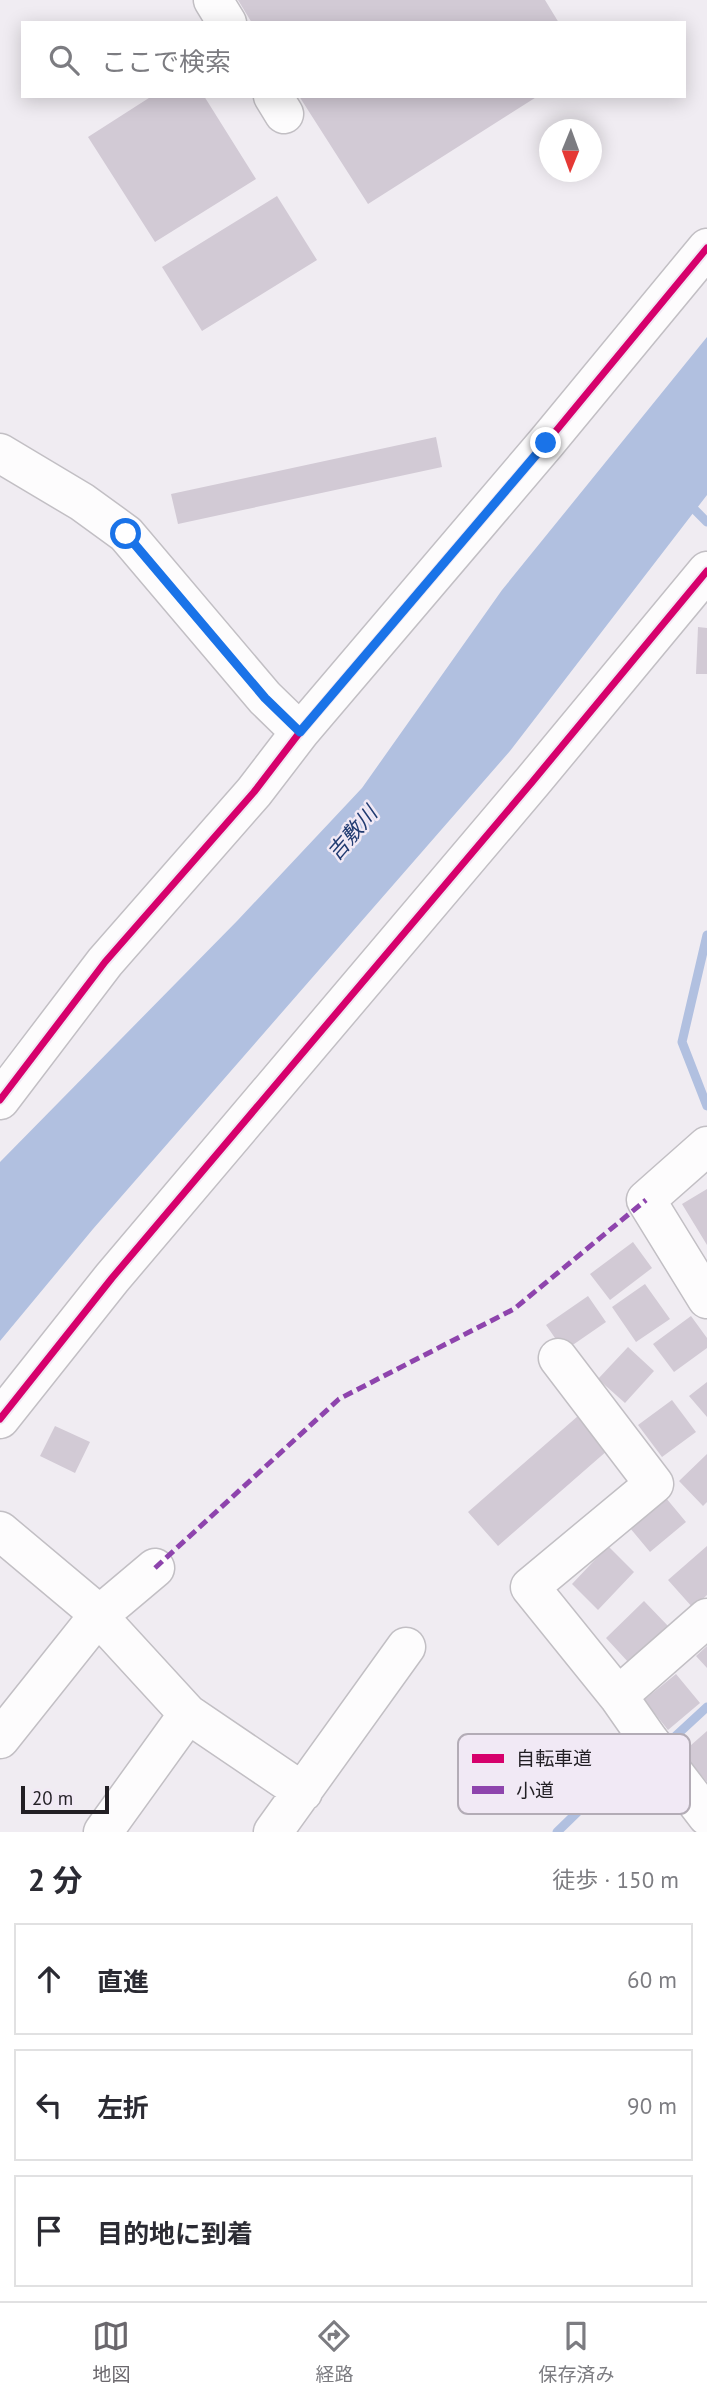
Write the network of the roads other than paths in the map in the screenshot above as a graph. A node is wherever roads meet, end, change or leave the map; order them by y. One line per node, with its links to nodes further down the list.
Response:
1 (213, 0): 2 (street)
2 (226, 21)
3 (707, 248): 6 (street)
4 (0, 453): 6 (street)
5 (707, 571): 11 (street)
6 (300, 732): 7 (street)
7 (0, 1100)
8 (707, 1146): 9 (street)
9 (707, 1298)
10 (558, 1358): 17 (street)
11 (0, 1419)
12 (0, 1531): 14 (street)
13 (155, 1567): 14 (street)
14 (97, 1616): 18 (street); 20 (street)
15 (707, 1618): 17 (street)
16 (405, 1647): 21 (street)
17 (618, 1696): 19 (street)
18 (188, 1714): 21 (street); 24 (street)
19 (645, 1734)
20 (0, 1740)
21 (303, 1793): 25 (street)
22 (690, 1794): 23 (street)
23 (707, 1816)
24 (103, 1832)
25 (273, 1832)

